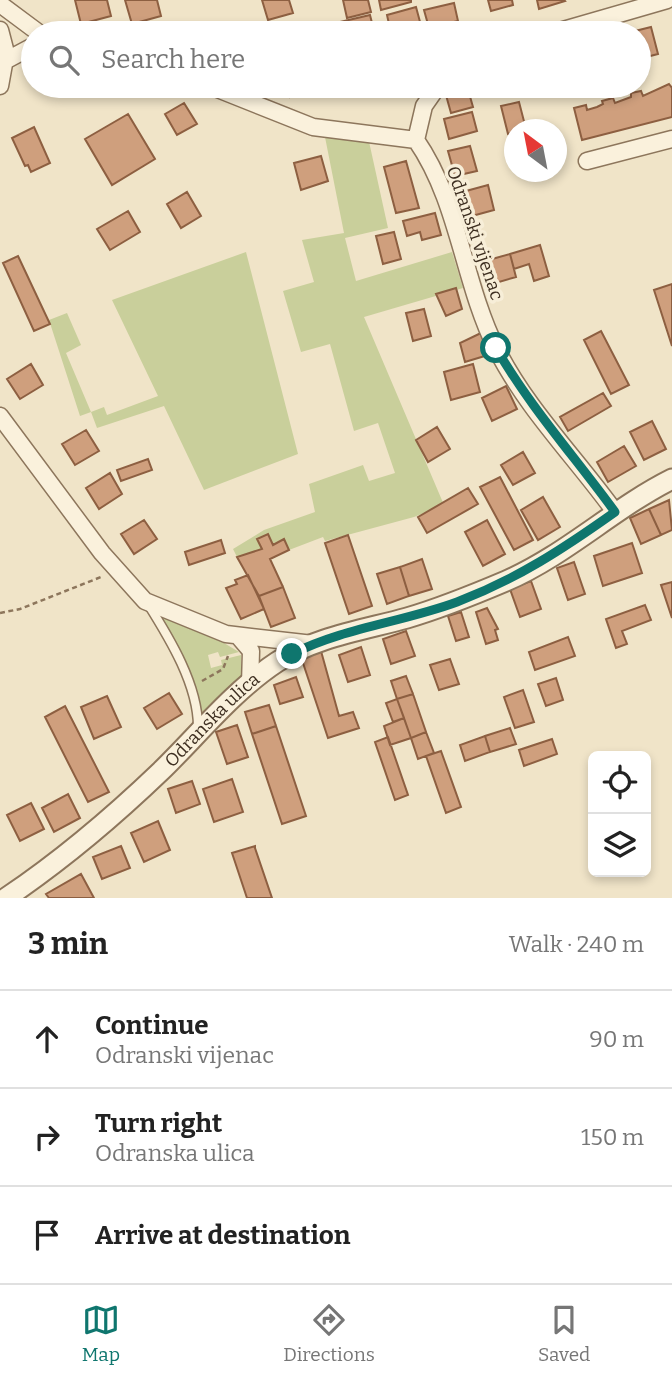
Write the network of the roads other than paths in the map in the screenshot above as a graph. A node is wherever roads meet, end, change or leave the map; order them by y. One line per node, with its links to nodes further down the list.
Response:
1 (667, 0): 4 (street)
2 (0, 4): 3 (street)
3 (23, 21)
4 (589, 21)
5 (0, 30): 7 (street)
6 (21, 52): 7 (street)
7 (5, 61): 8 (street)
8 (0, 86)
9 (240, 98): 12 (street)
10 (430, 98): 12 (street)
11 (672, 139): 13 (street)
12 (416, 140): 16 (street, Odranski vijenac)
13 (587, 161)
14 (0, 416): 17 (street)
15 (672, 479): 16 (street, Odranska ulica)
16 (615, 512): 19 (street, Odranska ulica)
17 (145, 601): 18 (street); 21 (lane)
18 (239, 637): 19 (street); 20 (street)
19 (316, 644): 20 (street, Odranska ulica)
20 (250, 684): 21 (street, Odranska ulica)
21 (198, 733): 22 (street, Odranska ulica)
22 (6, 898)

